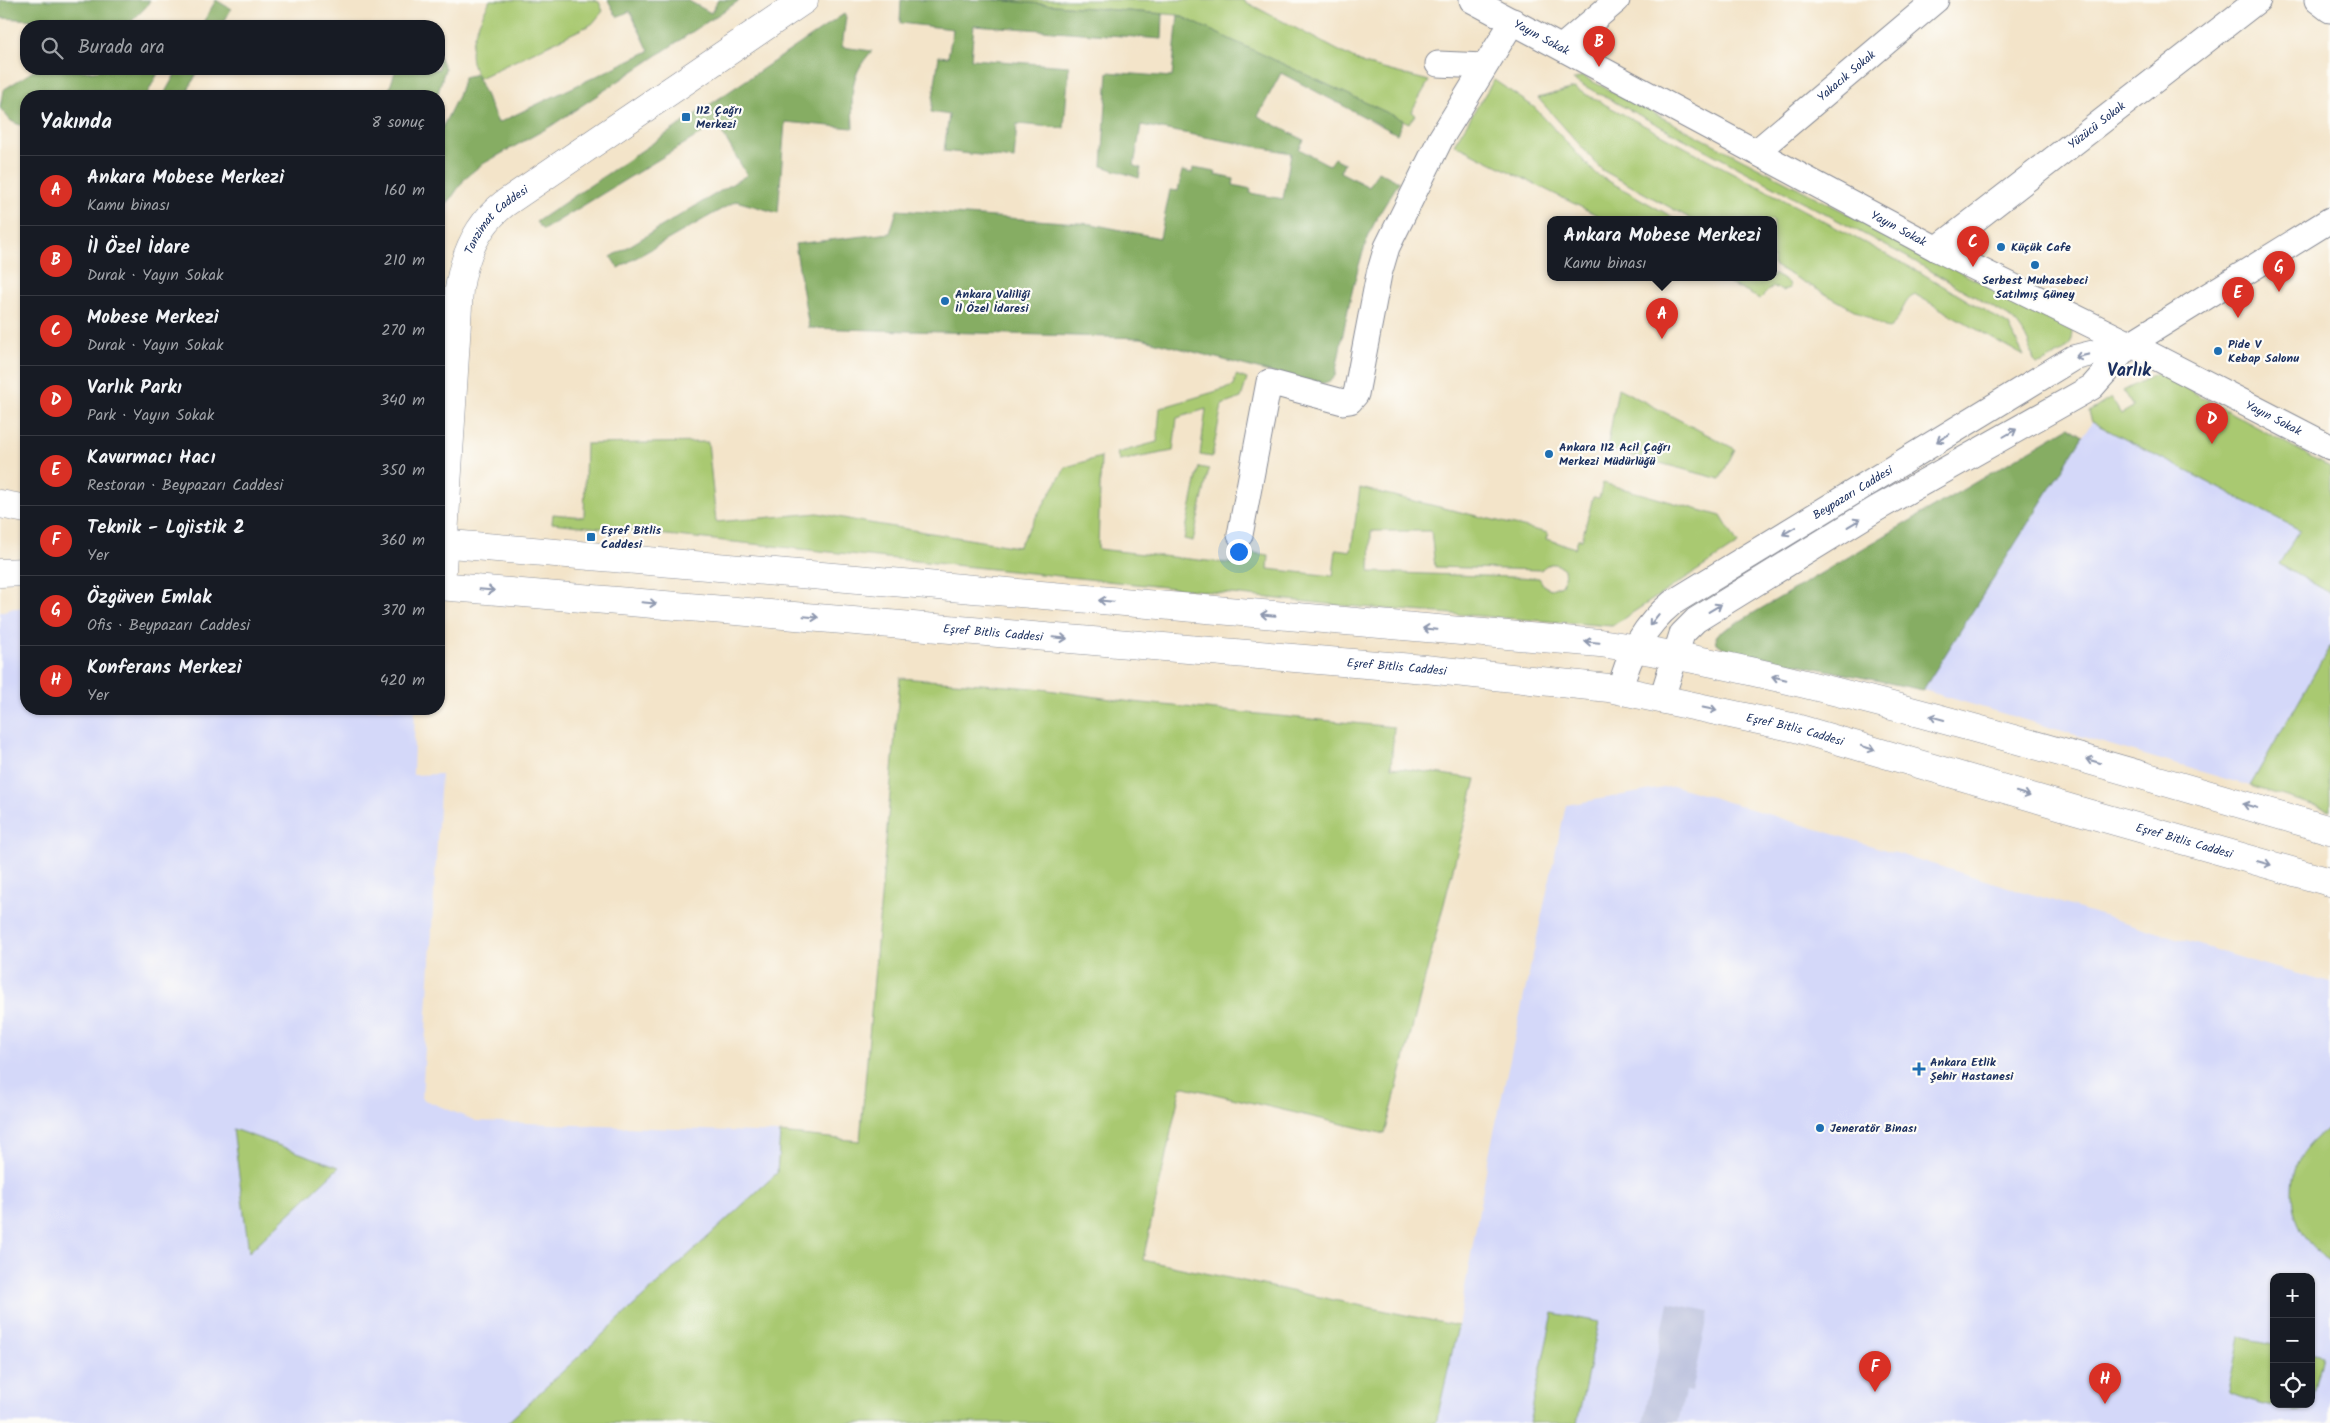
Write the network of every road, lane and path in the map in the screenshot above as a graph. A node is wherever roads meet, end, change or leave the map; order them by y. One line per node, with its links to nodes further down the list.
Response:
1 (804, 0): 17 (main road, Tanzimat Caddesi)
2 (1472, 0): 8 (street, Yayın Sokak)
3 (1617, 0): 9 (street)
4 (1936, 0): 12 (street, Yakacık Sokak)
5 (2258, 0): 14 (street, Yüzücü Sokak)
6 (2318, 0): 7 (street)
7 (2330, 10)
8 (1513, 21): 9 (street, Yayın Sokak); 11 (street)
9 (1562, 47): 12 (street, Yayın Sokak)
10 (1438, 64): 11 (street)
11 (1484, 66): 22 (street)
12 (1756, 152): 14 (street, Yayın Sokak)
13 (2330, 220): 15 (street, Beypazarı Caddesi)
14 (1937, 249): 15 (street, Yayın Sokak)
15 (2130, 344): 16 (street, Yayın Sokak); 29 (street, Beypazarı Caddesi, one-way to 29); 30 (street, Beypazarı Caddesi, one-way to 15)
16 (2330, 447)
17 (445, 487)
18 (0, 504): 19 (main road)
19 (20, 509)
20 (0, 510): 21 (main road)
21 (20, 511)
22 (1240, 535)
23 (445, 543): 29 (main road, one-way to 23)
24 (0, 555): 25 (main road)
25 (20, 557)
26 (20, 572): 27 (main road)
27 (0, 573)
28 (445, 586): 31 (main road, Eşref Bitlis Caddesi, one-way to 31)
29 (1634, 648): 30 (main road); 31 (street, Beypazarı Caddesi)
30 (1674, 656): 32 (street, Beypazarı Caddesi); 33 (main road, one-way to 30)
31 (1620, 690): 32 (main road, Eşref Bitlis Caddesi)
32 (1662, 698): 34 (main road, Eşref Bitlis Caddesi, one-way to 34)
33 (2330, 830)
34 (2330, 882)

